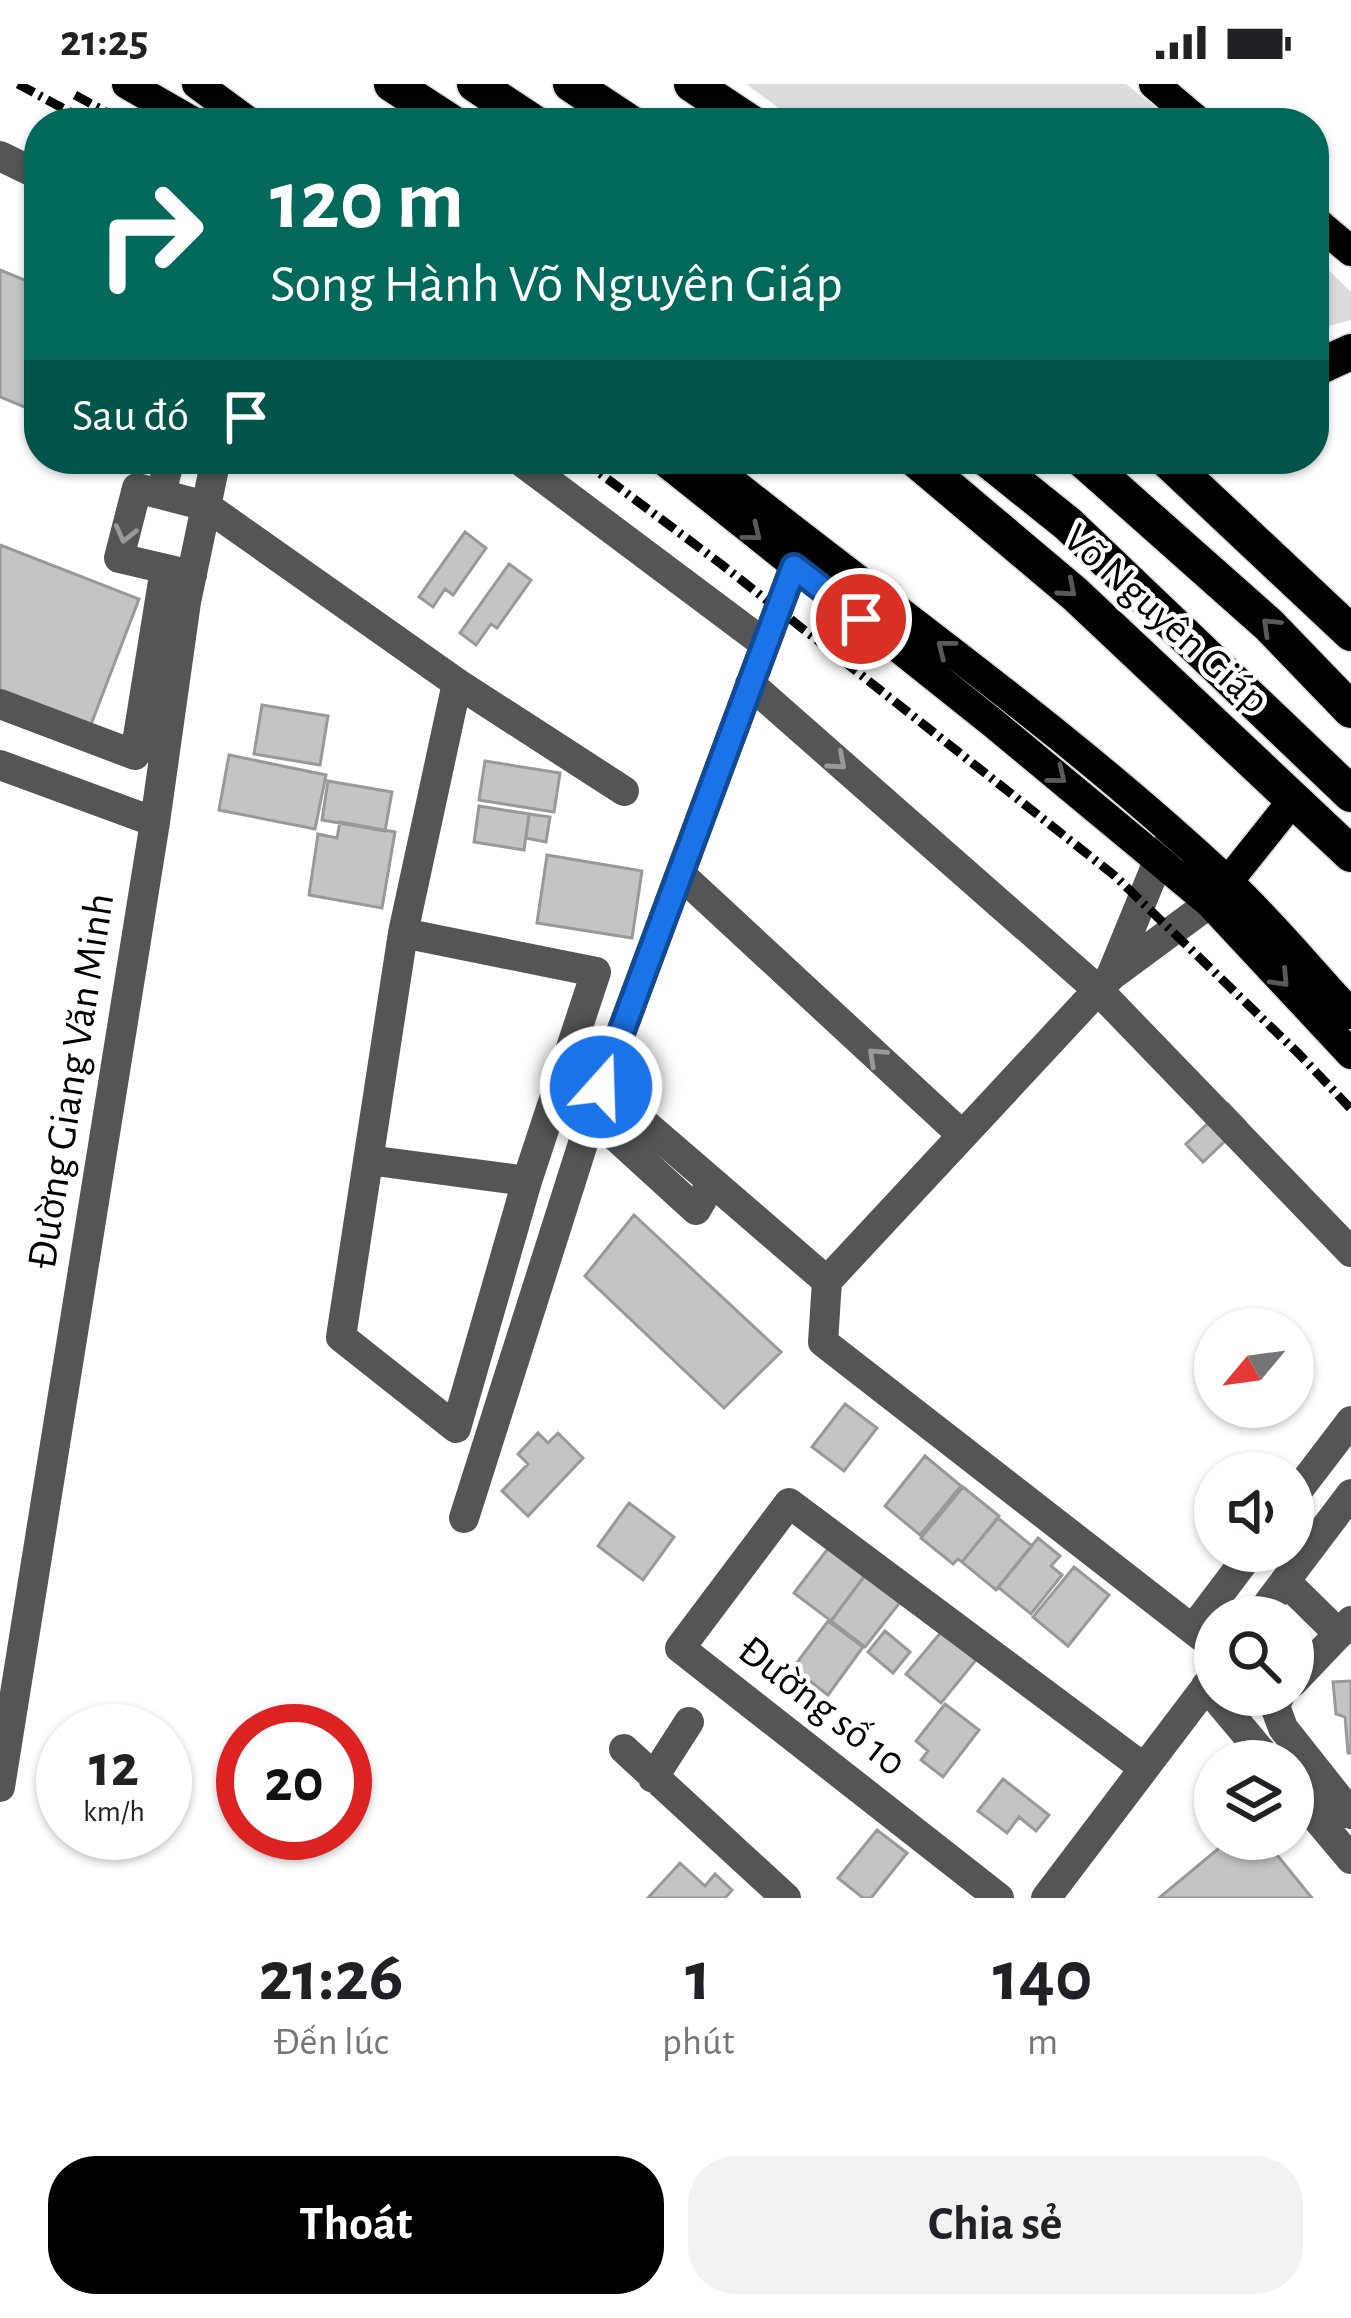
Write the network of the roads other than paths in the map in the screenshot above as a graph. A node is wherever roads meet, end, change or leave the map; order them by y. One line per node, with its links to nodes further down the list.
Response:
1 (127, 84): 8 (main road)
2 (196, 84): 9 (main road)
3 (392, 84): 10 (highway)
4 (475, 84): 11 (highway)
5 (571, 84): 12 (highway)
6 (692, 84): 13 (highway)
7 (1154, 84): 14 (main road)
8 (169, 108)
9 (229, 108)
10 (429, 108)
11 (511, 108)
12 (607, 108)
13 (728, 108)
14 (1182, 108)
15 (166, 474): 24 (street)
16 (213, 474): 25 (street, Đường Giang Văn Minh)
17 (538, 474): 29 (street)
18 (684, 474): 26 (main road, one-way to 26)
19 (718, 474): 26 (main road)
20 (932, 474): 37 (highway, Võ Nguyên Giáp, one-way to 37)
21 (1006, 474): 36 (highway, Võ Nguyên Giáp)
22 (1099, 474): 33 (highway, Võ Nguyên Giáp, one-way to 22)
23 (1182, 474): 28 (highway)
24 (161, 494): 25 (street); 27 (street, one-way to 27)
25 (206, 506): 27 (street, Đường Giang Văn Minh); 30 (street)
26 (802, 556): 29 (street); 39 (main road)
27 (178, 572): 32 (street); 38 (street, Đường Giang Văn Minh)
28 (1351, 633)
29 (765, 644): 31 (street)
30 (457, 683): 35 (street); 43 (street)
31 (750, 684): 41 (street); 44 (street, one-way to 44)
32 (0, 704)
33 (1351, 710)
34 (0, 765): 38 (street)
35 (624, 791)
36 (1351, 794)
37 (1294, 799): 40 (highway, Võ Nguyên Giáp); 42 (main road)
38 (155, 822): 68 (street, Đường Giang Văn Minh)
39 (1167, 847): 42 (main road); 44 (street)
40 (1351, 854)
41 (680, 874): 47 (street, one-way to 41); 50 (street)
42 (1220, 893): 44 (street); 45 (main road); 46 (main road, one-way to 46)
43 (404, 933): 48 (street); 49 (street)
44 (1105, 983): 47 (street); 51 (street)
45 (1351, 1015)
46 (1351, 1054)
47 (962, 1136): 52 (street)
48 (368, 1160): 49 (street); 49 (street)
49 (527, 1181)
50 (712, 1184): 52 (street); 56 (street)
51 (1351, 1252)
52 (827, 1281): 60 (street)
53 (1351, 1421): 54 (street)
54 (1314, 1469)
55 (1349, 1502): 57 (street)
56 (464, 1518)
57 (1285, 1581): 58 (street); 59 (street)
58 (1274, 1596)
59 (1345, 1628): 61 (street)
60 (1194, 1630)
61 (1314, 1660)
62 (1194, 1702): 66 (street)
63 (1279, 1716): 69 (street)
64 (689, 1722): 67 (street)
65 (624, 1749): 67 (street)
66 (1144, 1768): 74 (street, Đường số 10); 75 (street)
67 (653, 1778): 73 (street)
68 (0, 1787)
69 (1341, 1788): 70 (street)
70 (1351, 1814)
71 (1314, 1815): 72 (street)
72 (1351, 1859)
73 (787, 1898)
74 (999, 1898)
75 (1046, 1898)

